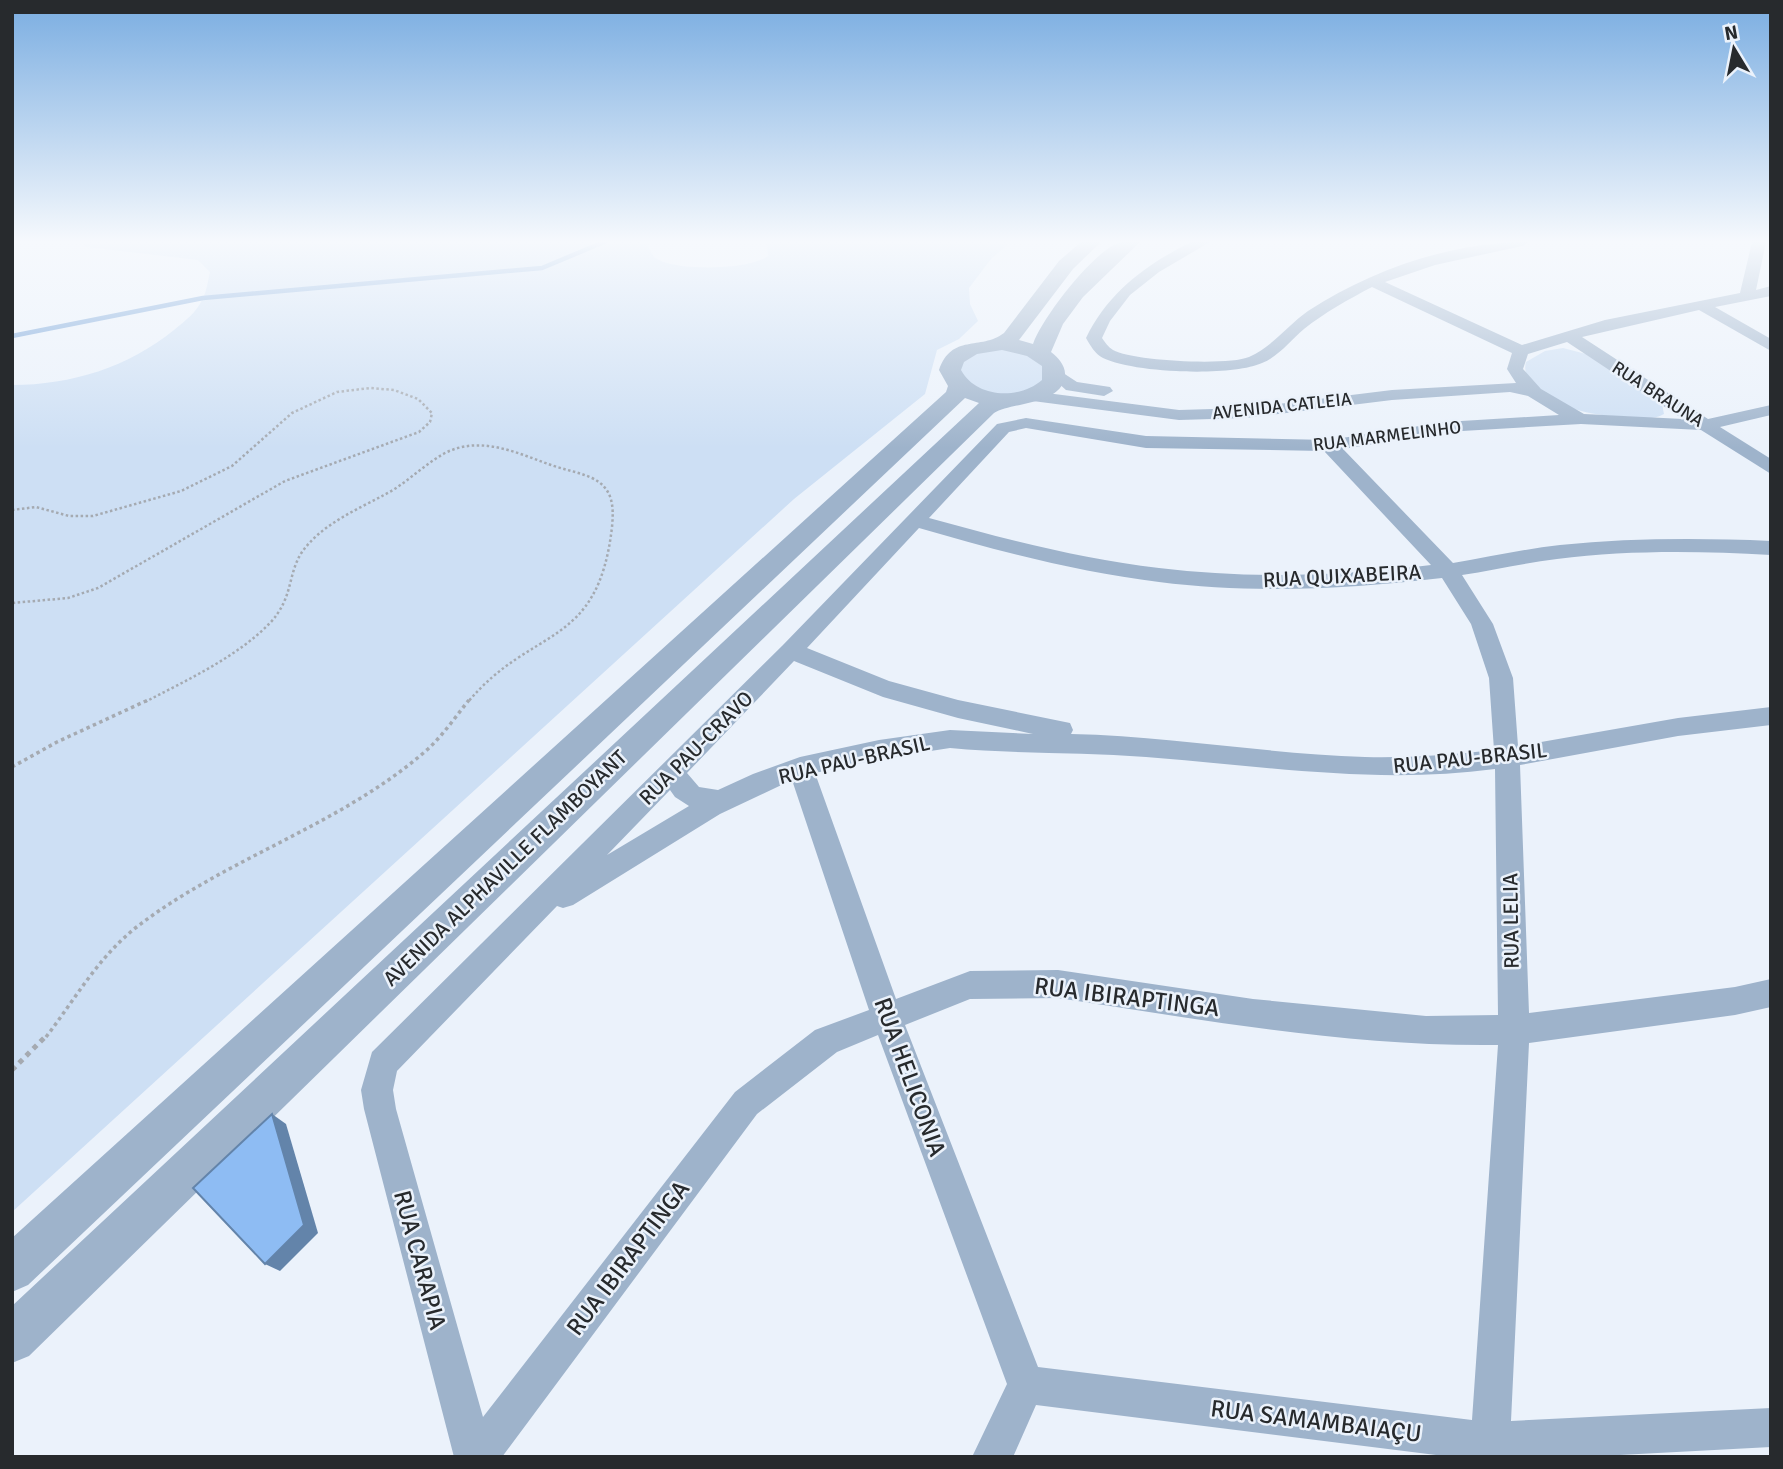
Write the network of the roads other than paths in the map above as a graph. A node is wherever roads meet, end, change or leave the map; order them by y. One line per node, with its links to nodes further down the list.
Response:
1 (1031, 311): 9 (street)
2 (1064, 311): 12 (street)
3 (1109, 311): 4 (street)
4 (1322, 311)
5 (1434, 311): 11 (street)
6 (1670, 311): 8 (street)
7 (1710, 311): 10 (street)
8 (1569, 335): 11 (street); 20 (street, RUA BRAUNA)
9 (1002, 344): 12 (street); 15 (street)
10 (1771, 346)
11 (1521, 351): 13 (street)
12 (1040, 354): 14 (street)
13 (1515, 369): 14 (street, AVENIDA CATLEIA); 16 (street)
14 (1054, 372): 17 (street, AVENIDA ALPHAVILLE FLAMBOYANT)
15 (959, 387): 17 (street); 40 (street, AVENIDA ALPHAVILLE FLAMBOYANT)
16 (1533, 393): 17 (street, AVENIDA CATLEIA); 19 (street)
17 (1011, 408): 21 (street, RUA MARMELINHO); 23 (street, RUA PAU-CRAVO); 41 (street, AVENIDA ALPHAVILLE FLAMBOYANT)
18 (1771, 410): 20 (street, RUA MARMELINHO)
19 (1581, 419): 20 (street, RUA MARMELINHO); 21 (street, RUA MARMELINHO)
20 (1704, 425): 22 (street, RUA BRAUNA)
21 (1329, 446): 25 (street, RUA LELIA)
22 (1771, 468)
23 (917, 521): 25 (street, RUA QUIXABEIRA); 26 (street, RUA PAU-CRAVO)
24 (1771, 548): 25 (street, RUA QUIXABEIRA)
25 (1448, 570): 31 (street, RUA LELIA)
26 (791, 651): 27 (street, RUA PAU-BRASIL); 33 (street, RUA PAU-CRAVO)
27 (958, 709): 29 (street, RUA PAU-BRASIL); 30 (street, RUA PAU-BRASIL)
28 (1771, 716): 31 (street, RUA PAU-BRASIL)
29 (950, 739): 30 (street, RUA PAU-BRASIL); 32 (street, RUA PAU-BRASIL)
30 (1126, 745): 31 (street, RUA PAU-BRASIL)
31 (1507, 758): 38 (street, RUA LELIA)
32 (800, 767): 34 (street, RUA PAU-BRASIL); 37 (street, RUA HELICONIA)
33 (673, 769): 34 (street); 35 (street, RUA PAU-CRAVO)
34 (720, 802): 35 (street, RUA PAU-BRASIL)
35 (539, 909): 39 (street, RUA PAU-CRAVO)
36 (1771, 993): 38 (street, RUA IBIRAPTINGA)
37 (887, 1017): 38 (street, RUA IBIRAPTINGA); 42 (street, RUA HELICONIA); 45 (street, RUA IBIRAPTINGA)
38 (1514, 1030): 44 (street, RUA LELIA)
39 (383, 1063): 45 (street, RUA CARAPIA)
40 (12, 1269)
41 (12, 1339)
42 (1026, 1385): 44 (street, RUA SAMAMBAIAÇU); 46 (street)
43 (1771, 1427): 44 (street, RUA SAMAMBAIAÇU)
44 (1491, 1449)
45 (475, 1457)
46 (992, 1457)

